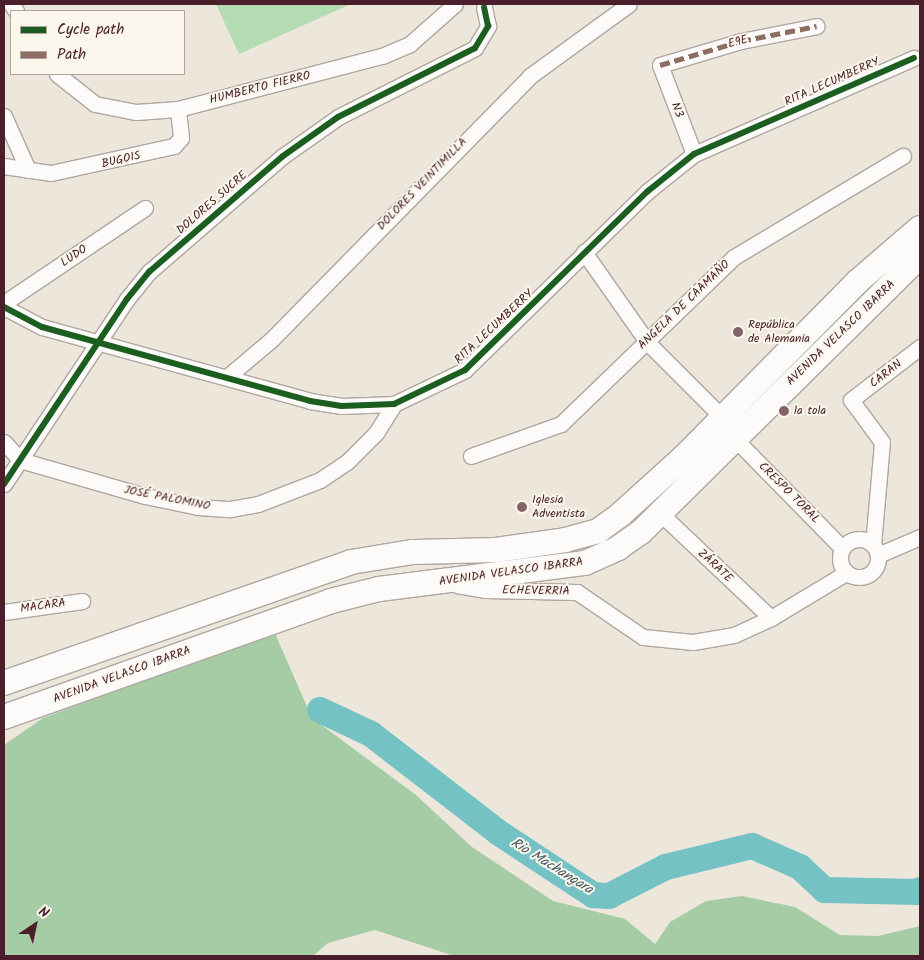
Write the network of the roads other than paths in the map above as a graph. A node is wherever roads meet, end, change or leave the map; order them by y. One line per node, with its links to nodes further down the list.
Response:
1 (455, 4): 8 (street, HUMBERTO FIERRO)
2 (629, 4): 23 (street, DOLORES VEINTIMILLA)
3 (483, 5): 20 (street, DOLORES SUCRE)
4 (817, 26): 6 (street, E9E)
5 (914, 58): 10 (street, RITA LECUMBERRY)
6 (660, 65): 10 (street, N3)
7 (58, 75): 8 (street, HUMBERTO FIERRO)
8 (178, 109): 13 (street, BUGOIS)
9 (4, 116): 13 (street)
10 (694, 154): 16 (street, RITA LECUMBERRY)
11 (903, 156): 21 (street, ANGELA DE CAAMAÑO)
12 (4, 166): 13 (street, BUGOIS)
13 (28, 170)
14 (145, 208): 18 (street, LUDO)
15 (920, 228): 25 (main road, AVENIDA VELASCO IBARRA)
16 (584, 252): 21 (street); 24 (street, RITA LECUMBERRY)
17 (920, 256): 26 (main road, AVENIDA VELASCO IBARRA)
18 (4, 303)
19 (4, 307): 20 (street, RITA LECUMBERRY)
20 (98, 342): 23 (street, RITA LECUMBERRY); 29 (street, DOLORES SUCRE)
21 (648, 343): 25 (street); 28 (street, ANGELA DE CAAMAÑO)
22 (920, 347): 34 (street, CARAN)
23 (227, 377): 24 (street, RITA LECUMBERRY)
24 (394, 404): 29 (street, JOSÉ PALOMINO)
25 (722, 416): 40 (main road, AVENIDA VELASCO IBARRA)
26 (735, 439): 31 (main road, AVENIDA VELASCO IBARRA); 33 (street, CRESPO TORAL)
27 (4, 442): 29 (street)
28 (471, 456)
29 (20, 460): 30 (street, DOLORES SUCRE)
30 (4, 484)
31 (660, 513): 36 (main road, AVENIDA VELASCO IBARRA); 39 (street, ZÁRATE)
32 (920, 537): 34 (street)
33 (842, 548): 34 (street); 35 (street)
34 (876, 550): 35 (street)
35 (846, 573): 39 (street, ECHEVERRIA)
36 (436, 582): 39 (street, ECHEVERRIA); 41 (main road, AVENIDA VELASCO IBARRA)
37 (82, 601): 38 (street, MACARA)
38 (4, 612)
39 (771, 618)
40 (4, 682)
41 (4, 717)

